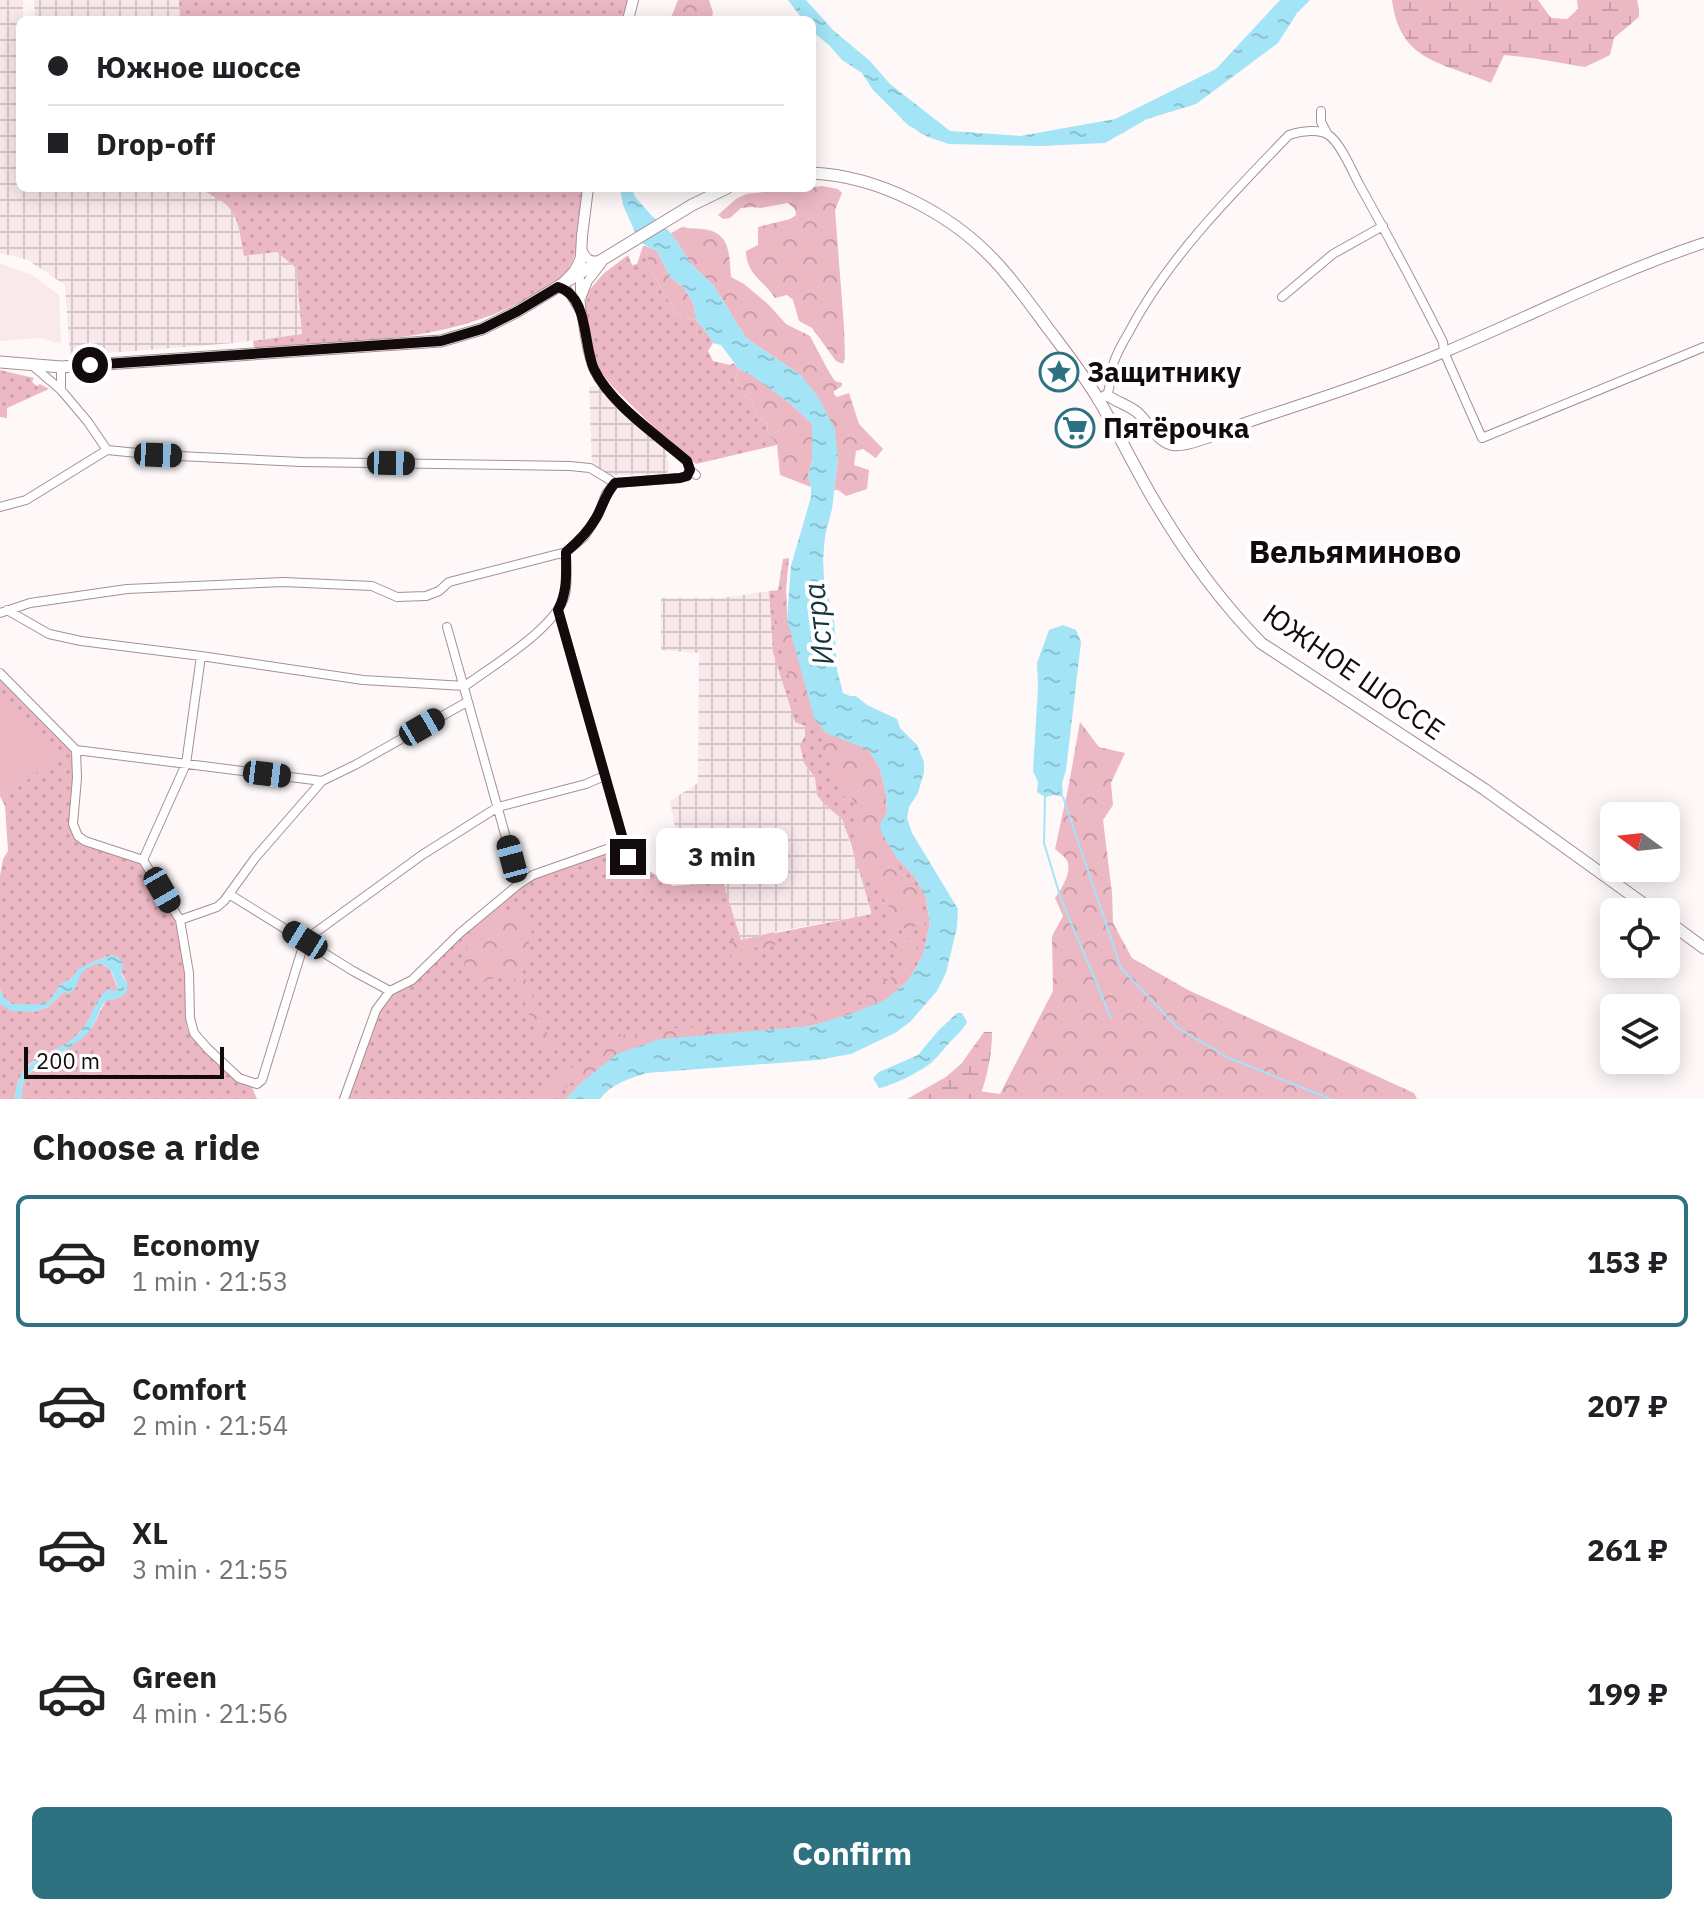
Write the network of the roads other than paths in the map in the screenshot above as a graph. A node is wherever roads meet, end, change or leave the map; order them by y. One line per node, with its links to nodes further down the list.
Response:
1 (1321, 111): 2 (street)
2 (1327, 133): 6 (street); 20 (street)
3 (816, 173): 20 (main road, ЮЖНОЕ ШОССЕ)
4 (588, 192): 8 (street)
5 (719, 192): 9 (main road)
6 (1383, 226): 12 (street); 15 (street)
7 (1704, 243): 15 (street)
8 (583, 251): 9 (street); 10 (street); 11 (street)
9 (608, 257): 10 (main road); 13 (street)
10 (580, 274): 11 (main road); 13 (street)
11 (558, 287): 13 (street); 18 (main road)
12 (1282, 297)
13 (582, 314): 22 (street)
14 (1704, 347): 15 (street)
15 (1444, 352): 20 (street)
16 (0, 362): 17 (main road)
17 (32, 365): 18 (main road); 19 (street)
18 (61, 367): 19 (street)
19 (61, 390): 21 (street)
20 (1102, 398): 42 (main road, ЮЖНОЕ ШОССЕ)
21 (107, 450): 22 (street); 23 (street)
22 (615, 483): 24 (street)
23 (0, 507)
24 (566, 552): 25 (street); 26 (street)
25 (558, 610): 30 (street); 34 (street)
26 (4, 612): 28 (street)
27 (447, 627): 30 (street)
28 (201, 656): 30 (street); 33 (street)
29 (0, 673): 32 (street)
30 (465, 686): 31 (street)
31 (467, 702): 35 (street); 36 (street)
32 (76, 750): 33 (street); 39 (street)
33 (186, 764): 35 (street); 39 (street)
34 (604, 776): 36 (street); 37 (street)
35 (322, 781): 41 (street)
36 (498, 807): 40 (street); 45 (street)
37 (624, 843): 38 (street); 40 (street)
38 (628, 857)
39 (143, 860): 43 (street)
40 (519, 884): 47 (street)
41 (229, 894): 43 (street); 45 (street)
42 (1636, 898)
43 (180, 920): 45 (street)
44 (1680, 930): 46 (main road)
45 (305, 940): 47 (street)
46 (1704, 948)
47 (390, 991): 48 (street)
48 (344, 1099)

